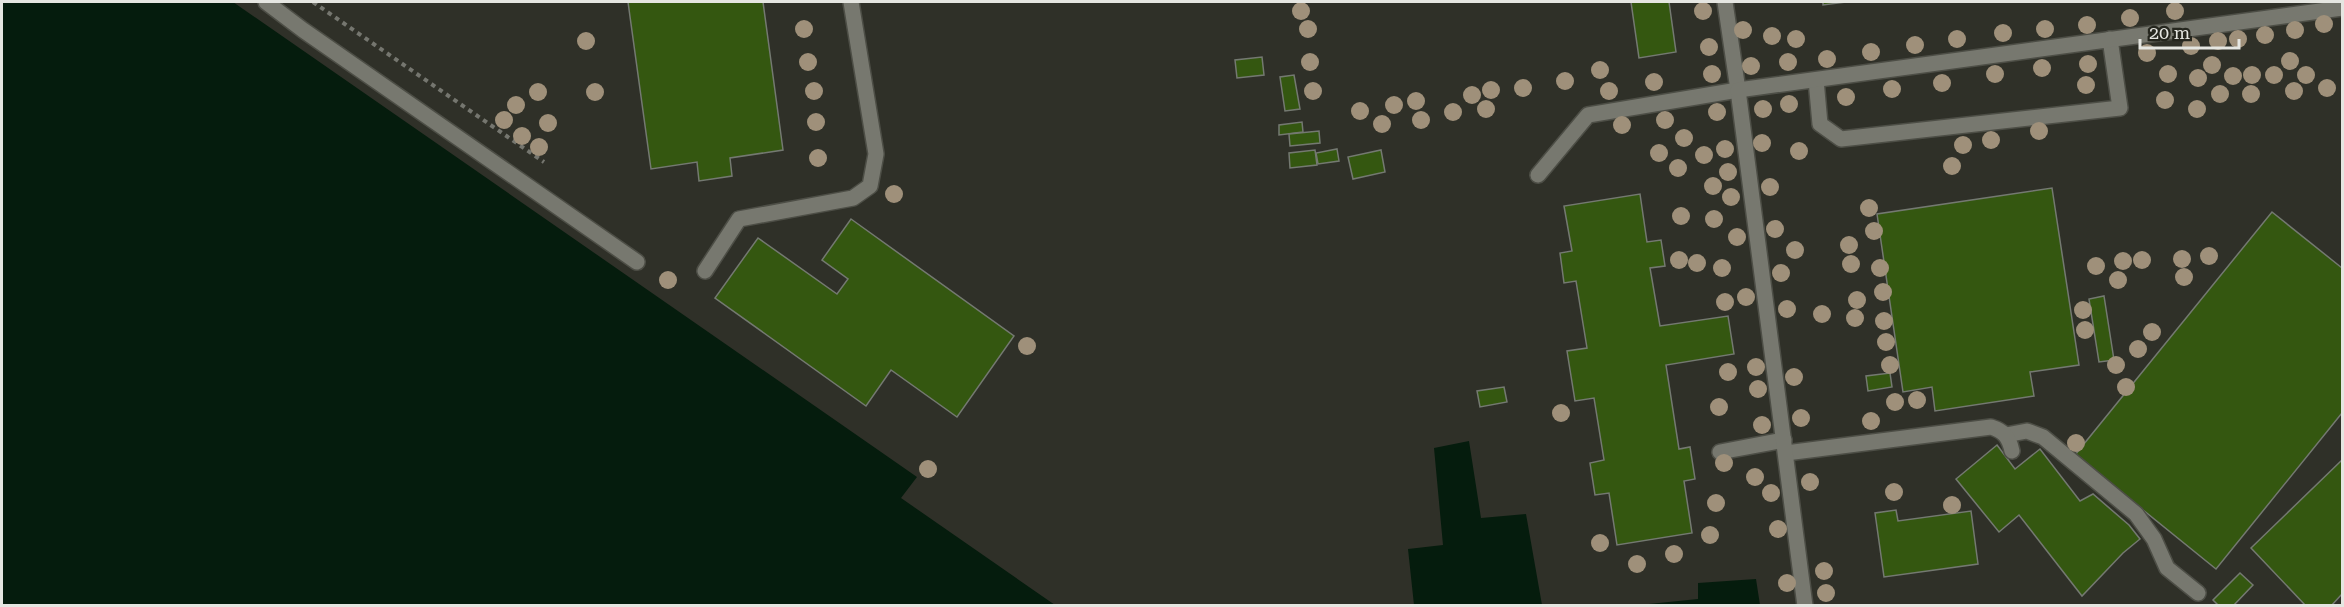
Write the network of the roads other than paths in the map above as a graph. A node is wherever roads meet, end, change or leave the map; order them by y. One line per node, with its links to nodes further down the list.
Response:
1 (266, 2): 9 (street)
2 (851, 2): 10 (street)
3 (1725, 2): 7 (street)
4 (2343, 8): 5 (street)
5 (2110, 39): 6 (street); 6 (street)
6 (1816, 80): 7 (street)
7 (1738, 90): 8 (street); 12 (street)
8 (1538, 174)
9 (637, 262)
10 (705, 271)
11 (2007, 435): 12 (street); 13 (street); 15 (street)
12 (1785, 447): 14 (street); 16 (street)
13 (2012, 451)
14 (1720, 452)
15 (2198, 593)
16 (1805, 606)

